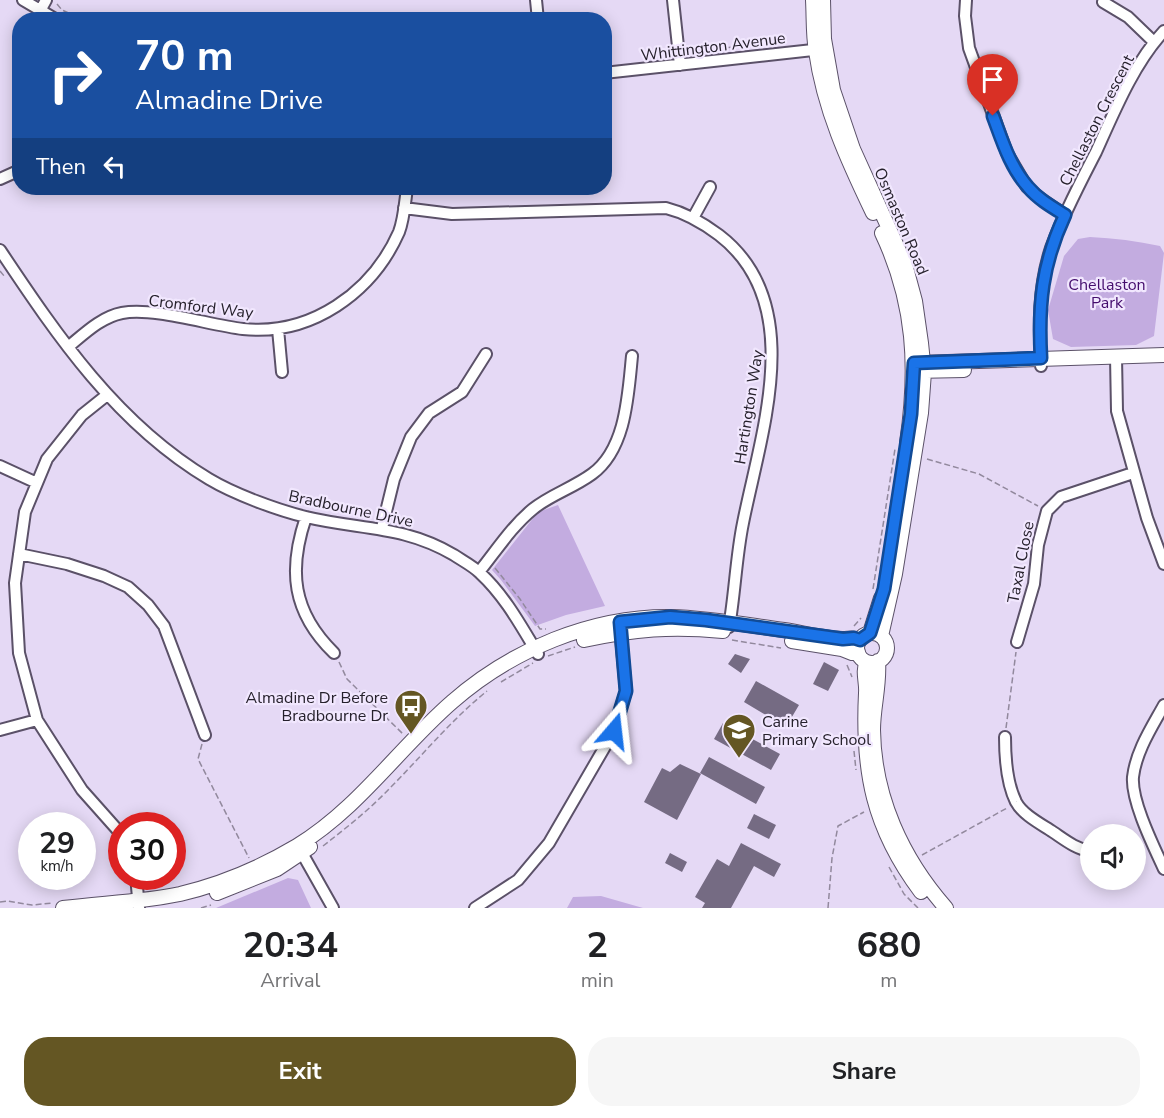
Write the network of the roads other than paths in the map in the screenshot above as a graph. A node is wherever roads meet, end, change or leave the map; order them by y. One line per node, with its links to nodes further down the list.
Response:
1 (22, 0): 8 (street)
2 (46, 0): 8 (street)
3 (673, 0): 13 (street)
4 (813, 0): 12 (street, Osmaston Road)
5 (823, 0): 12 (street, Osmaston Road)
6 (966, 0): 18 (street)
7 (1103, 2): 11 (street)
8 (40, 10): 9 (street)
9 (43, 12)
10 (1164, 31): 11 (street, Chellaston Crescent)
11 (1154, 42): 18 (street, Chellaston Crescent)
12 (820, 49): 13 (street, Whittington Avenue); 30 (street, Osmaston Road)
13 (680, 65): 14 (street, Whittington Avenue)
14 (612, 72)
15 (710, 187): 19 (street)
16 (406, 195): 17 (street, Cromford Way)
17 (404, 208): 19 (street, Hartington Way); 22 (street, Cromford Way)
18 (1065, 215): 28 (street, Chellaston Crescent)
19 (693, 218): 42 (street, Hartington Way)
20 (0, 249): 21 (street, Bradbourne Drive)
21 (5, 266): 23 (street, Bradbourne Drive)
22 (278, 329): 23 (street, Cromford Way); 31 (street)
23 (68, 347): 32 (street, Bradbourne Drive)
24 (486, 354): 37 (street)
25 (1164, 355): 27 (street)
26 (632, 356): 40 (street)
27 (1116, 361): 28 (street); 29 (street); 34 (street)
28 (1041, 362): 30 (street)
29 (1164, 364)
30 (919, 367): 44 (street, Osmaston Road); 44 (street, Osmaston Road)
31 (282, 372)
32 (107, 395): 35 (street); 36 (street, Bradbourne Drive)
33 (0, 466): 35 (street)
34 (1133, 473): 39 (street); 43 (street, Taxal Close)
35 (37, 483): 38 (street)
36 (306, 517): 37 (street, Bradbourne Drive); 45 (street)
37 (381, 528): 40 (street, Bradbourne Drive)
38 (19, 554): 48 (street); 50 (street)
39 (1164, 564)
40 (479, 572): 46 (street, Bradbourne Drive)
41 (620, 627): 42 (street); 46 (street); 62 (street)
42 (730, 631): 44 (street)
43 (1017, 642)
44 (869, 647): 63 (street, Osmaston Road); 64 (street, Osmaston Road)
45 (334, 652)
46 (537, 656): 54 (street); 54 (street)
47 (1164, 705): 53 (street)
48 (37, 720): 49 (street); 52 (street)
49 (0, 730)
50 (205, 735)
51 (1005, 736): 55 (street)
52 (108, 819)
53 (1148, 833): 56 (street)
54 (300, 849): 58 (street); 58 (street); 61 (street)
55 (1080, 849)
56 (1164, 869)
57 (138, 890): 58 (street)
58 (140, 905): 60 (street)
59 (63, 908): 60 (street)
60 (69, 908)
61 (333, 908)
62 (475, 908)
63 (933, 908)
64 (946, 908)

